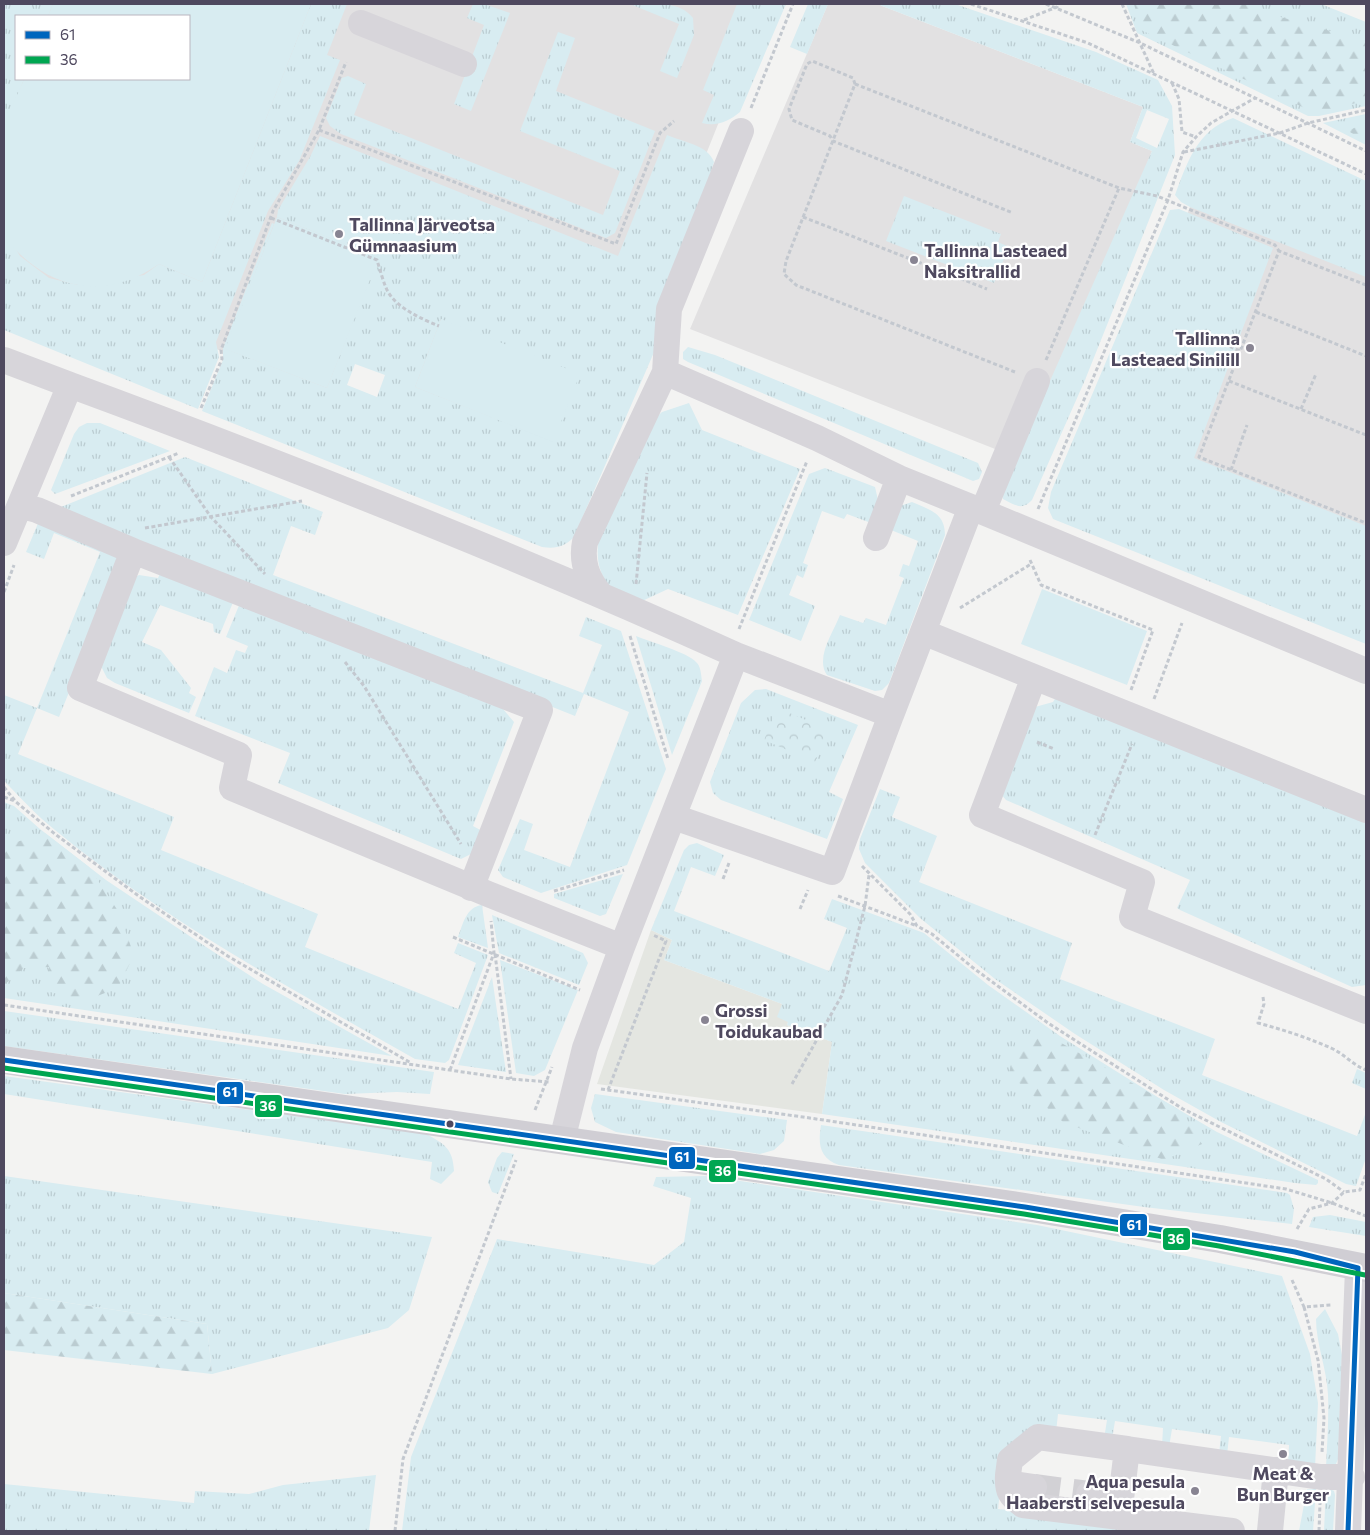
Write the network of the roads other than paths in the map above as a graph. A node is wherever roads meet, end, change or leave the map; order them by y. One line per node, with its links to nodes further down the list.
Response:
1 (361, 23): 2 (street)
2 (464, 64)
3 (741, 131): 5 (street)
4 (4, 360): 7 (street)
5 (665, 372): 8 (street); 14 (street)
6 (1037, 380): 10 (street)
7 (70, 385): 9 (street); 14 (street)
8 (899, 478): 10 (street); 11 (street)
9 (29, 508): 12 (street); 13 (street)
10 (977, 509): 15 (street); 17 (street)
11 (876, 538)
12 (138, 539): 22 (street); 22 (street)
13 (4, 543)
14 (600, 594): 16 (street)
15 (930, 635): 18 (street); 19 (street)
16 (733, 654): 19 (street); 21 (street)
17 (1366, 671)
18 (1034, 677): 20 (street); 24 (street)
19 (891, 715): 21 (street)
20 (1366, 810)
21 (674, 817): 23 (street)
22 (474, 879): 23 (street)
23 (622, 947): 26 (street)
24 (1366, 1011)
25 (4, 1060): 26 (main road)
26 (562, 1140): 27 (main road)
27 (1362, 1268): 29 (street)
28 (1366, 1370): 29 (street)
29 (1354, 1394): 33 (street)
30 (1127, 1449): 31 (street); 32 (street); 36 (street)
31 (1276, 1470): 33 (street); 38 (street)
32 (1008, 1475): 34 (street); 36 (street)
33 (1352, 1477): 39 (street)
34 (1034, 1487)
35 (1089, 1494): 36 (street)
36 (1118, 1516): 37 (street)
37 (1232, 1531)
38 (1270, 1531)
39 (1348, 1531)

